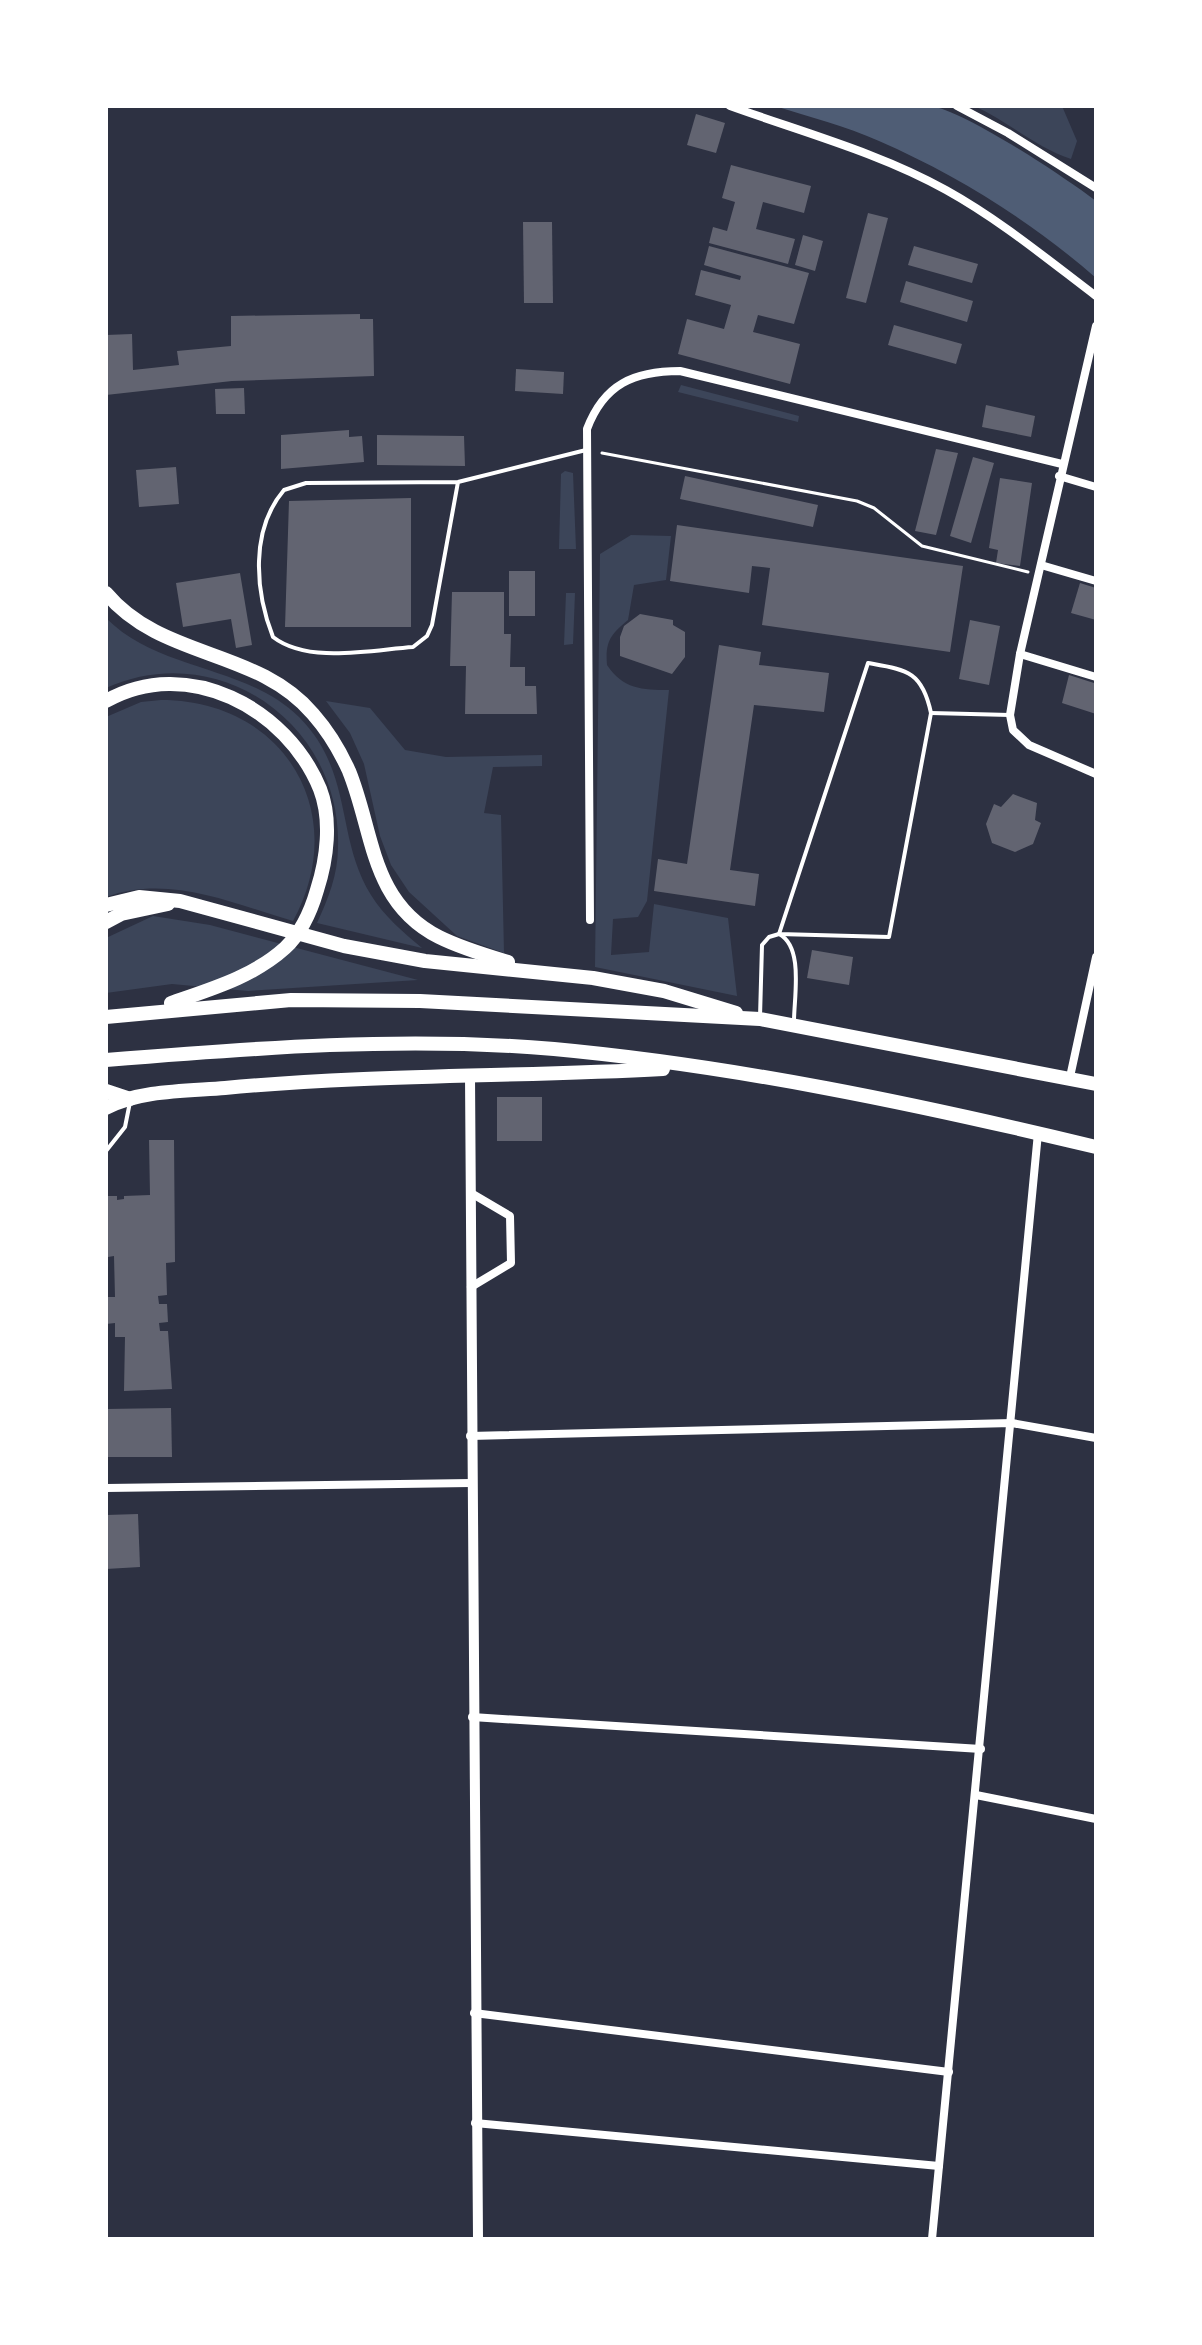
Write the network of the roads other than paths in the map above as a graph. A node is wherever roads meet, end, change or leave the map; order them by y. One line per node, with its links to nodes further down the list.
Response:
1 (730, 106): 4 (street)
2 (957, 106): 3 (street)
3 (1096, 188)
4 (1096, 296)
5 (1096, 326): 7 (street)
6 (586, 450): 7 (street); 9 (lane); 22 (street)
7 (1062, 464): 8 (street)
8 (1059, 476): 10 (street); 11 (street)
9 (458, 482): 9 (lane)
10 (1096, 487)
11 (1040, 570): 12 (street); 14 (street)
12 (1096, 581)
13 (106, 593): 26 (highway)
14 (1020, 654): 15 (street); 18 (street)
15 (1096, 677)
16 (106, 701): 28 (highway)
17 (931, 713): 18 (lane); 24 (lane); 24 (lane)
18 (1010, 715): 19 (street)
19 (1096, 774)
20 (180, 901): 21 (highway); 23 (highway); 26 (highway)
21 (106, 905)
22 (590, 920)
23 (106, 922)
24 (779, 934): 30 (lane); 31 (lane)
25 (1096, 957): 27 (street)
26 (531, 970): 30 (highway)
27 (1094, 970): 35 (street)
28 (150, 1011): 29 (highway); 30 (highway)
29 (106, 1017)
30 (760, 1019): 31 (highway)
31 (794, 1024): 35 (highway)
32 (106, 1060): 33 (highway)
33 (704, 1067): 34 (highway); 40 (highway)
34 (470, 1076): 38 (highway); 43 (street)
35 (1070, 1077): 36 (highway)
36 (1096, 1084)
37 (106, 1091): 38 (highway)
38 (130, 1099): 39 (highway); 42 (lane)
39 (106, 1108)
40 (1038, 1133): 41 (highway); 45 (street)
41 (1096, 1147)
42 (106, 1151)
43 (471, 1193): 44 (street); 44 (street)
44 (471, 1287): 46 (street)
45 (1012, 1423): 46 (street); 47 (street); 51 (street)
46 (470, 1436): 48 (street)
47 (1096, 1438)
48 (471, 1483): 49 (street); 50 (street)
49 (106, 1488)
50 (472, 1717): 51 (street); 54 (street)
51 (981, 1749): 52 (street)
52 (976, 1795): 53 (street); 55 (street)
53 (1096, 1819)
54 (474, 2013): 55 (street); 56 (street)
55 (949, 2072): 57 (street)
56 (475, 2123): 57 (street); 58 (street)
57 (939, 2166): 59 (street)
58 (478, 2239)
59 (932, 2239)

